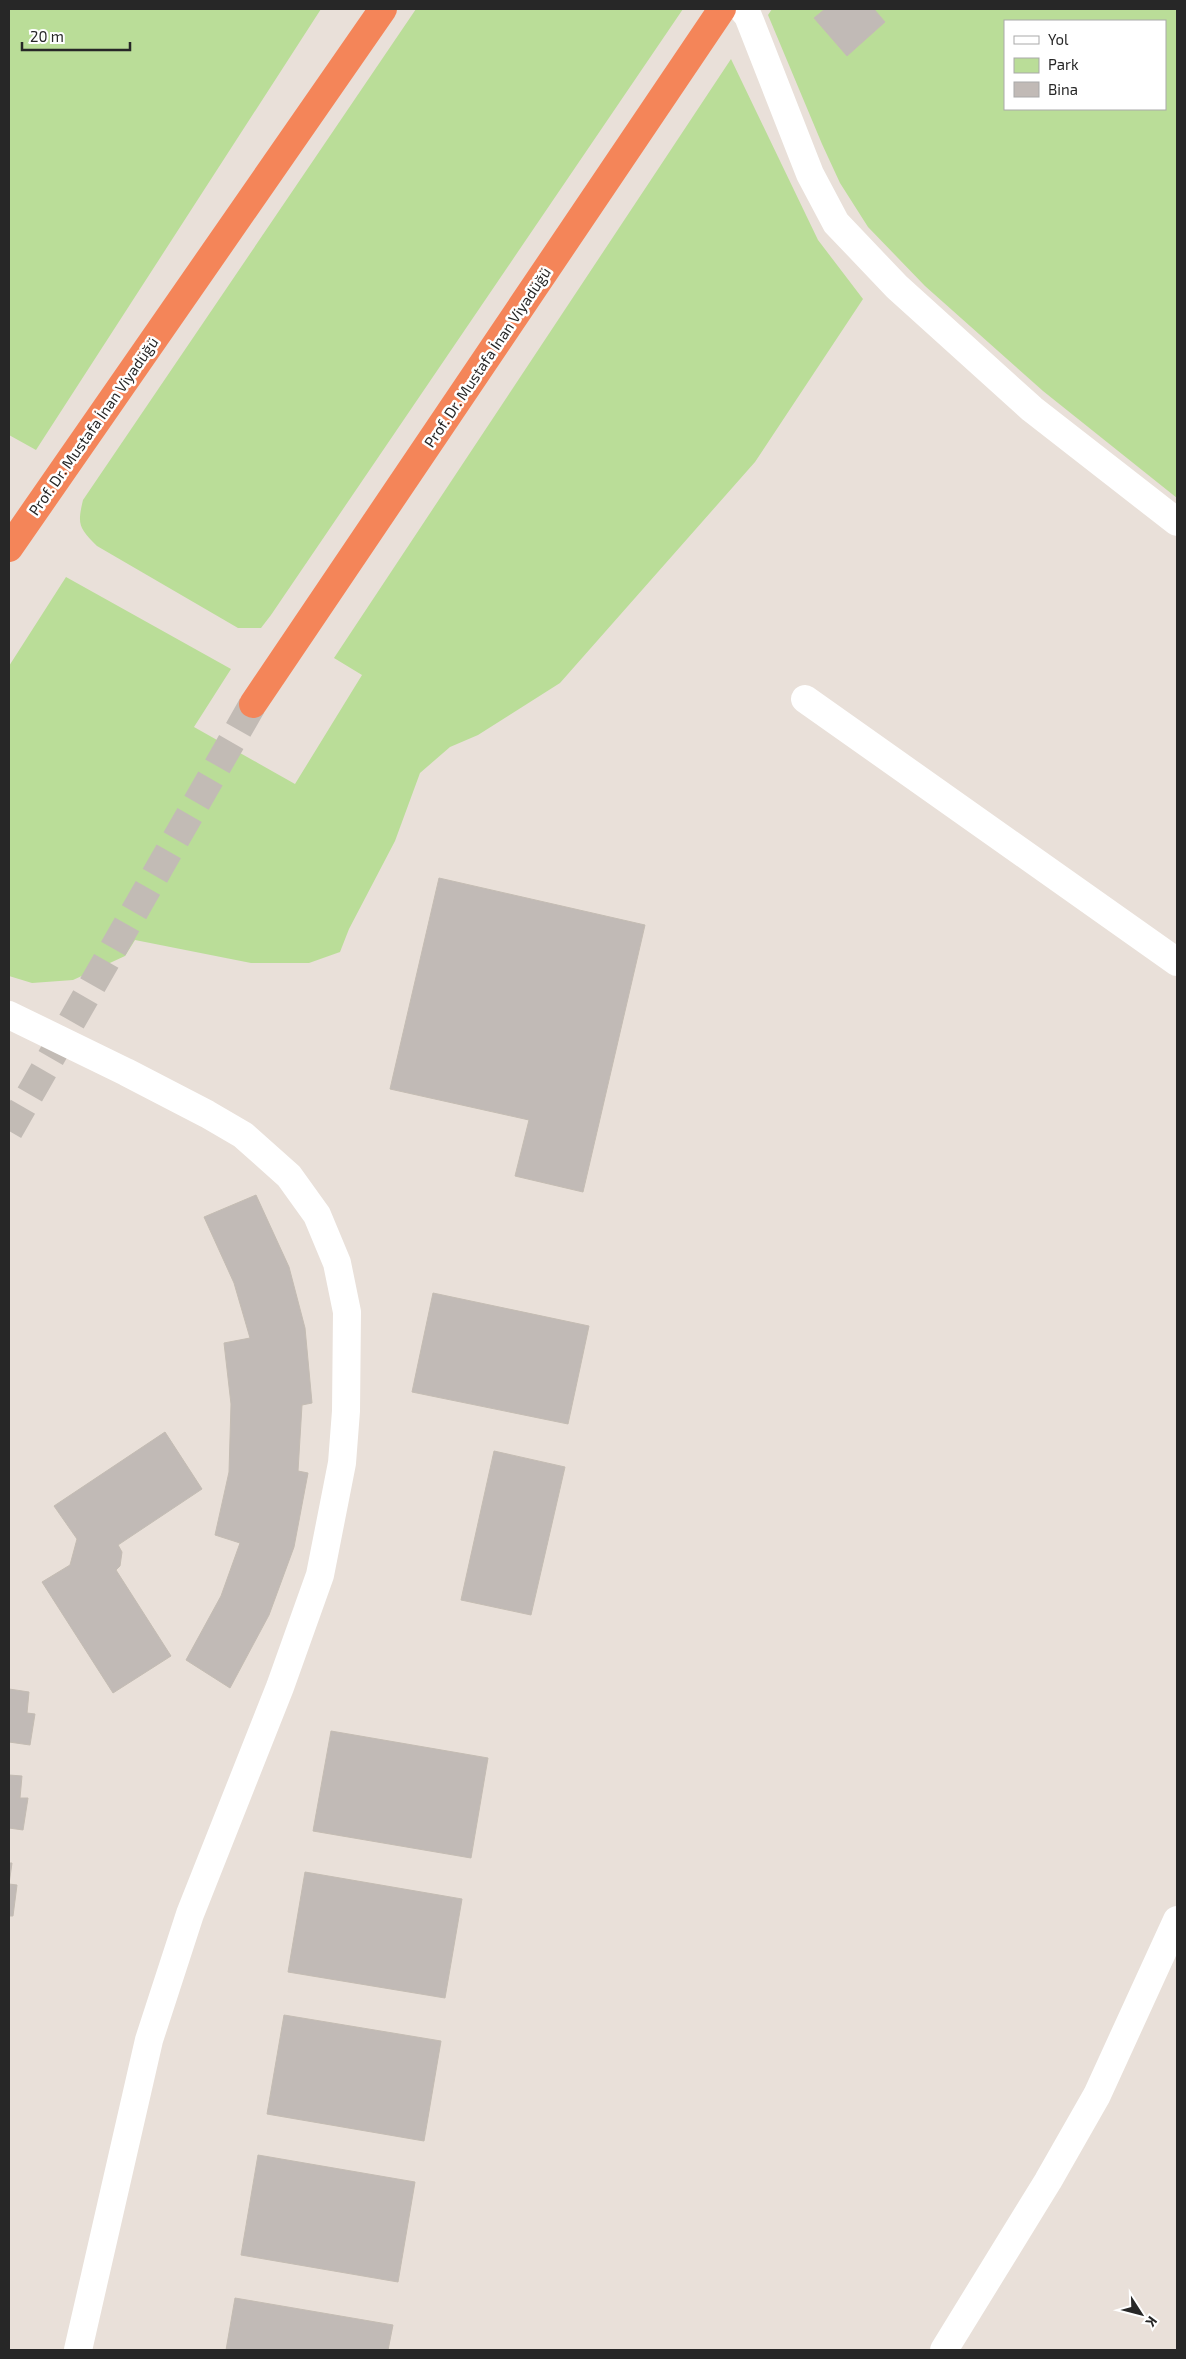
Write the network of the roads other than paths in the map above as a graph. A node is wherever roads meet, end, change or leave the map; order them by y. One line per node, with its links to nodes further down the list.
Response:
1 (382, 9): 5 (highway, Prof. Dr. Mustafa İnan Viyadüğü)
2 (722, 9): 7 (highway, Prof. Dr. Mustafa İnan Viyadüğü)
3 (742, 9): 4 (street)
4 (1177, 522)
5 (9, 548)
6 (805, 698): 8 (street)
7 (252, 704)
8 (1177, 962)
9 (9, 1015): 11 (street)
10 (1177, 1920): 12 (street)
11 (78, 2350)
12 (944, 2350)

